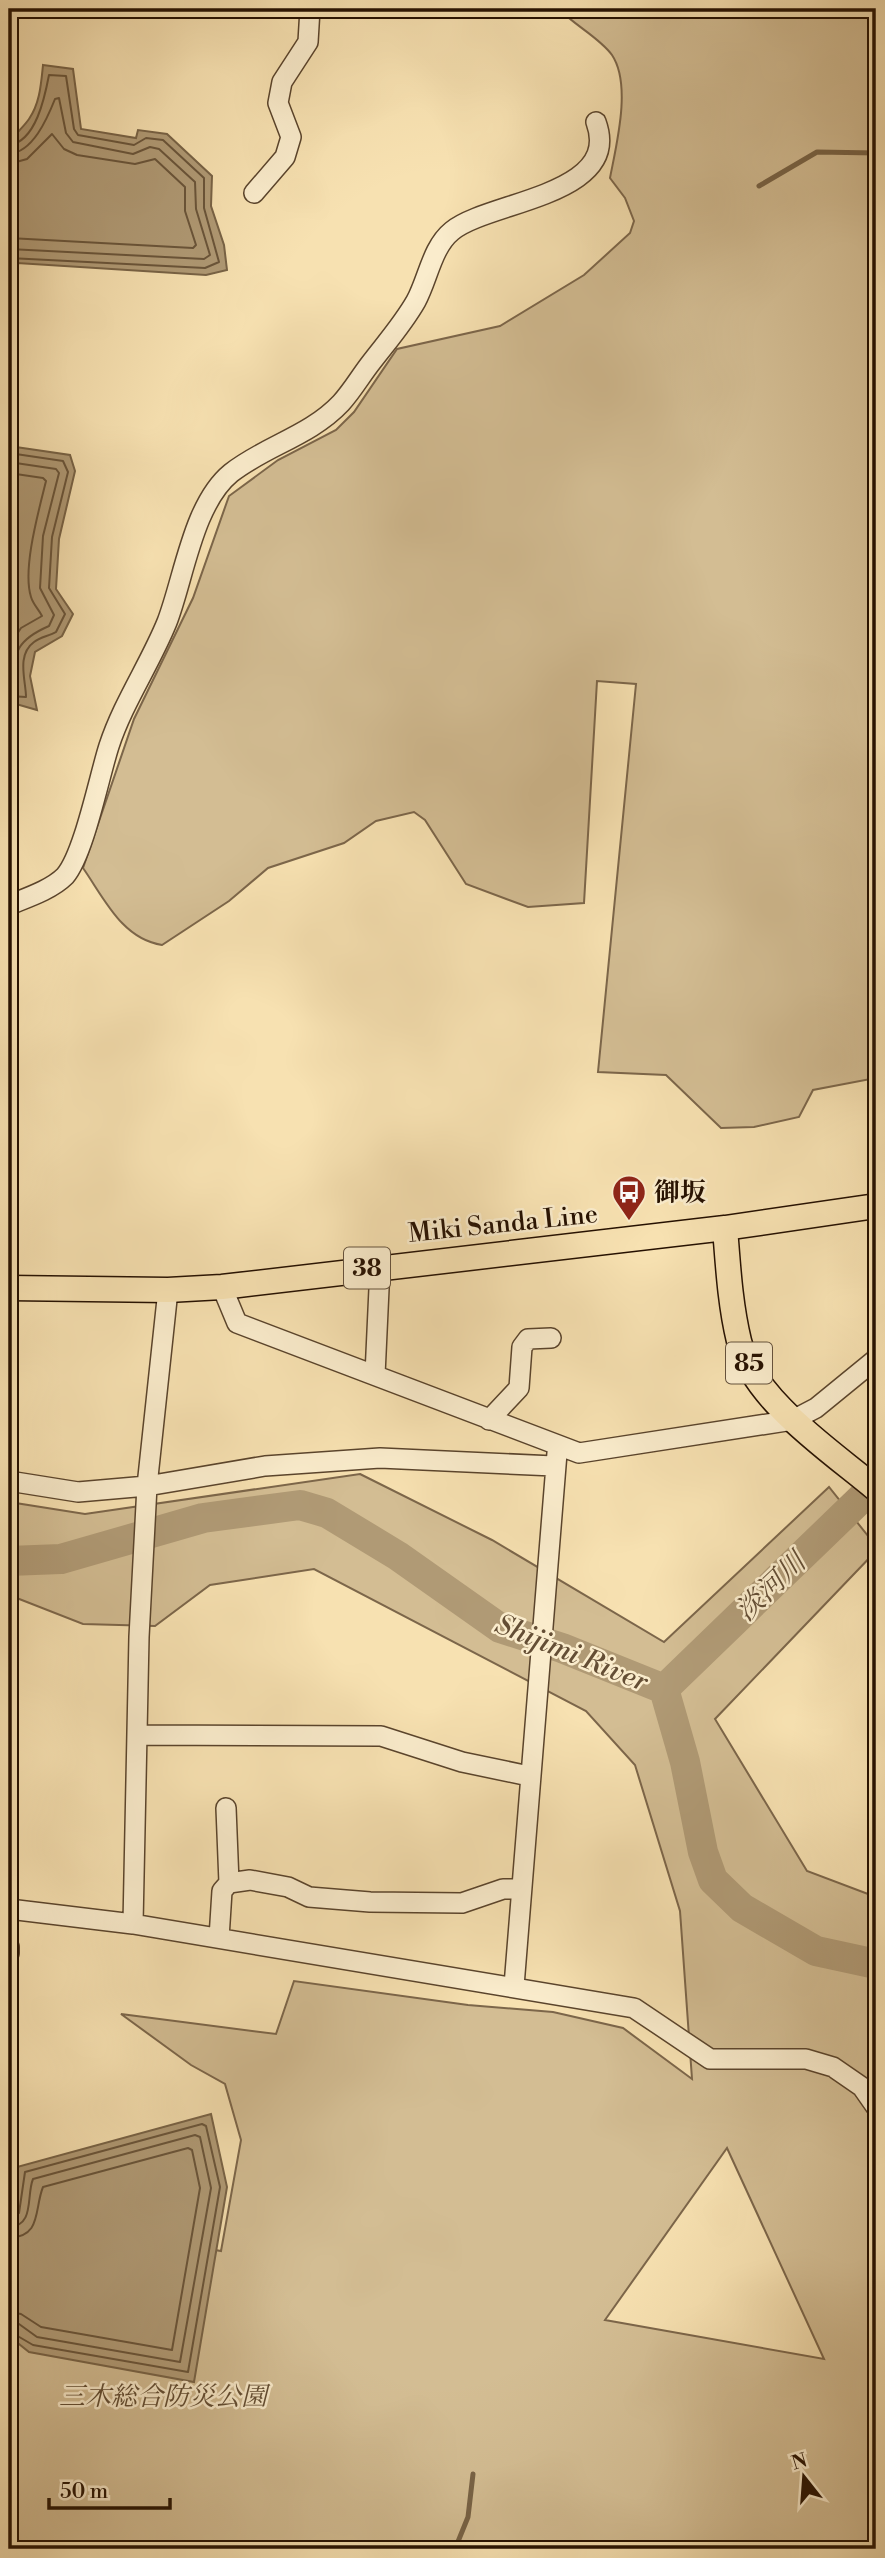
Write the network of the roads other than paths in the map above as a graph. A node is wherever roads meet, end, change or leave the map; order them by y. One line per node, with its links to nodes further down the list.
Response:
1 (310, 9): 3 (street)
2 (596, 122): 4 (street)
3 (254, 192)
4 (9, 905)
5 (876, 1206): 6 (main road, Miki Sanda Line / 38)
6 (725, 1228): 7 (main road, Miki Sanda Line / 38); 15 (main road, 85)
7 (380, 1267): 8 (main road, Miki Sanda Line / 38); 13 (street)
8 (222, 1287): 10 (main road, Miki Sanda Line / 38); 13 (street)
9 (9, 1289): 10 (main road, Miki Sanda Line / 38)
10 (168, 1290): 18 (street)
11 (551, 1338): 14 (street)
12 (876, 1359): 15 (street)
13 (375, 1375): 14 (street)
14 (489, 1420): 16 (street)
15 (793, 1420): 16 (street); 19 (main road, 85)
16 (556, 1456): 18 (street); 21 (street)
17 (9, 1481): 18 (street)
18 (147, 1486): 20 (street)
19 (876, 1489)
20 (137, 1735): 21 (street); 26 (street)
21 (529, 1776): 24 (street)
22 (226, 1808): 23 (street)
23 (229, 1884): 24 (street); 27 (street)
24 (521, 1889): 30 (street)
25 (9, 1909): 26 (street)
26 (133, 1924): 27 (street)
27 (219, 1938): 30 (street)
28 (9, 1947): 29 (street)
29 (9, 1953)
30 (514, 1986): 31 (street)
31 (876, 2107)

